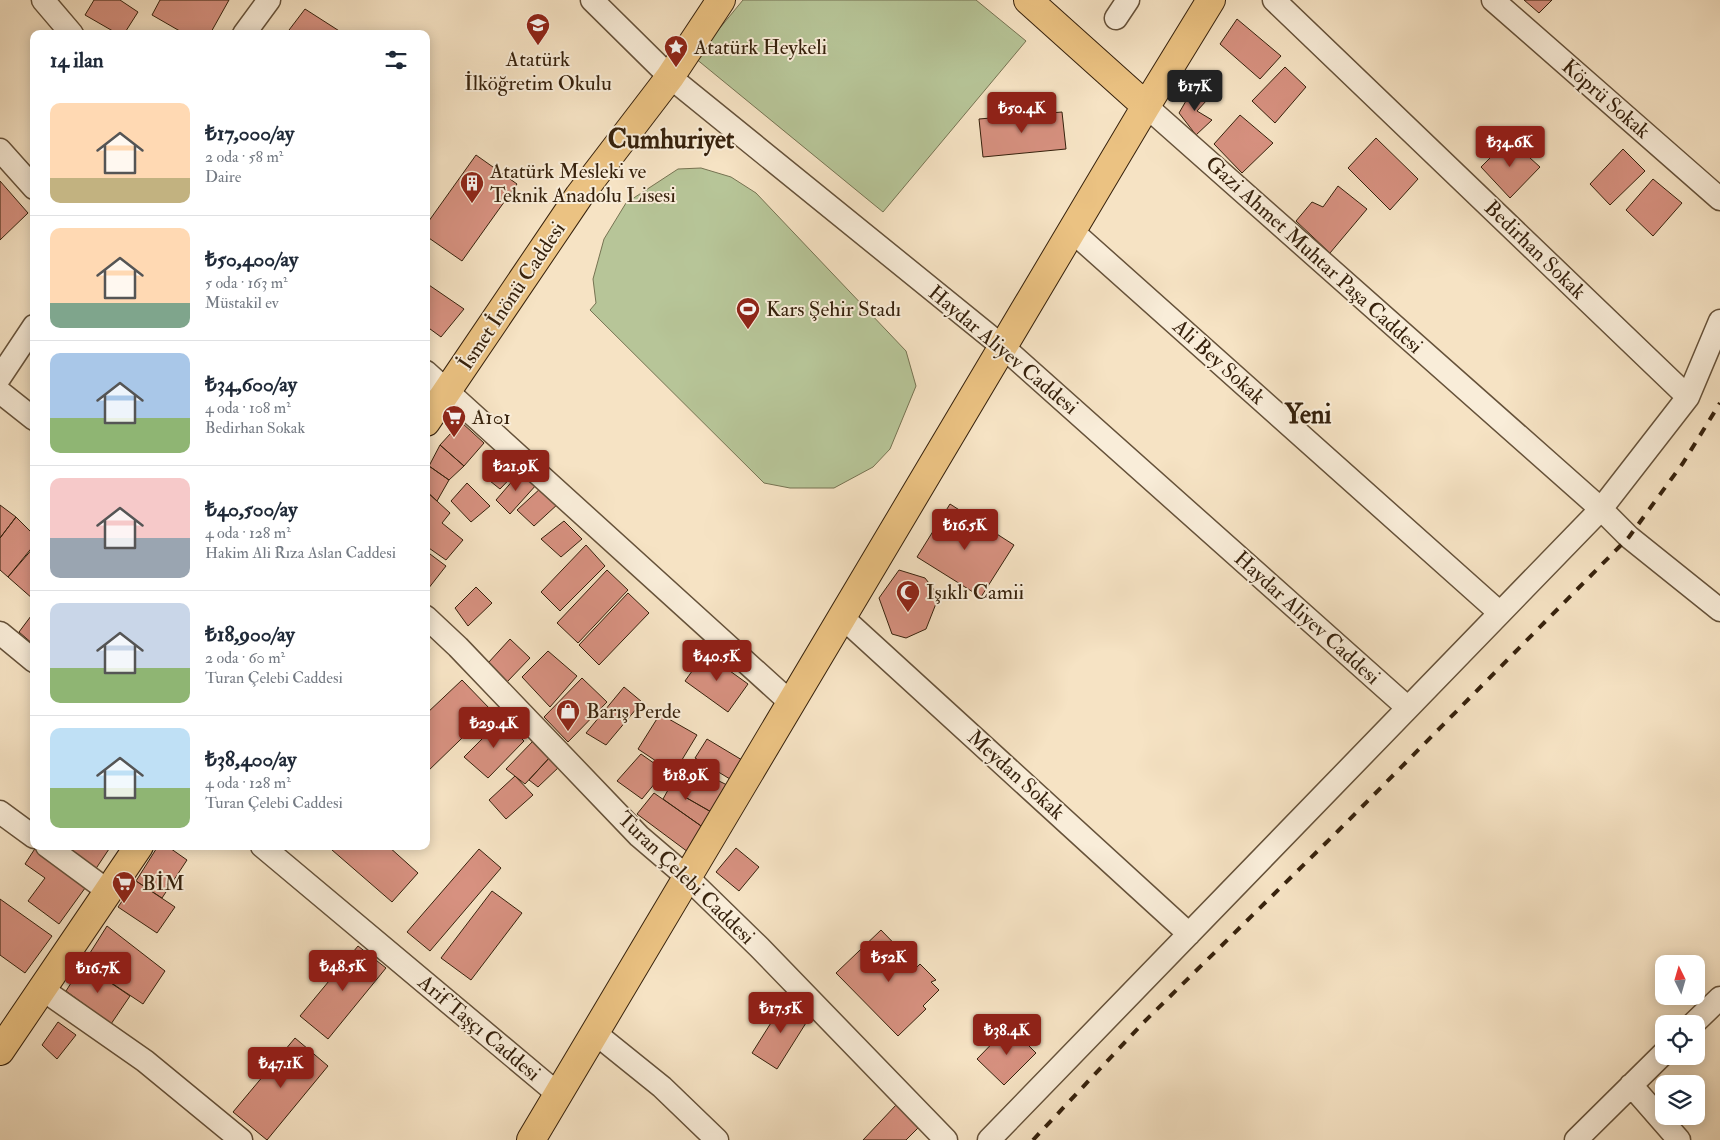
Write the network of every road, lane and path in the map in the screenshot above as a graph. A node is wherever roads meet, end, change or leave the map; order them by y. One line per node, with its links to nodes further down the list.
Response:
1 (43, 0): 9 (street)
2 (268, 0): 10 (street)
3 (592, 0): 11 (street, Haydar Aliyev Caddesi)
4 (720, 0): 11 (main road, İsmet İnönü Caddesi)
5 (1028, 0): 12 (main road, Gazi Ahmet Muhtar Paşa Caddesi)
6 (1211, 0): 12 (main road)
7 (1274, 0): 24 (street, Bedirhan Sokak)
8 (1493, 0): 15 (street, Köprü Sokak)
9 (69, 30)
10 (247, 30)
11 (670, 77): 19 (street, Haydar Aliyev Caddesi); 22 (main road, İsmet İnönü Caddesi)
12 (1146, 106): 16 (main road); 27 (street, Gazi Ahmet Muhtar Paşa Caddesi)
13 (0, 150): 14 (street)
14 (30, 184)
15 (1720, 199)
16 (1072, 231): 19 (main road); 29 (street, Ali Bey Sokak)
17 (1720, 321): 24 (street)
18 (30, 332): 21 (street)
19 (1003, 347): 30 (main road); 35 (street, Haydar Aliyev Caddesi)
20 (430, 375): 22 (street)
21 (0, 377)
22 (448, 391): 26 (main road, İsmet İnönü Caddesi); 34 (street)
23 (0, 392): 25 (street)
24 (1688, 397): 27 (street)
25 (30, 416)
26 (430, 416)
27 (1601, 509): 28 (street, Gazi Ahmet Muhtar Paşa Caddesi); 29 (street)
28 (1720, 610)
29 (1500, 613): 35 (street)
30 (842, 616): 34 (main road); 43 (street, Meydan Sokak)
31 (430, 621): 41 (street, Turan Çelebi Caddesi)
32 (0, 634): 33 (street)
33 (30, 658)
34 (791, 703): 41 (main road)
35 (1408, 708): 43 (street)
36 (0, 812): 37 (street)
37 (30, 833)
38 (52, 850): 42 (street)
39 (136, 850): 42 (main road)
40 (267, 850): 51 (street, Arif Taşçı Caddesi)
41 (687, 877): 47 (main road); 55 (street, Turan Çelebi Caddesi)
42 (108, 891): 44 (main road)
43 (1189, 934): 56 (street)
44 (42, 988): 48 (main road); 52 (street)
45 (1720, 998): 46 (street)
46 (1702, 1015)
47 (595, 1032): 51 (main road); 54 (street)
48 (0, 1051)
49 (1655, 1062): 50 (street)
50 (1631, 1085): 57 (street); 58 (street)
51 (558, 1094): 53 (main road)
52 (241, 1140)
53 (531, 1140)
54 (717, 1140)
55 (946, 1140)
56 (989, 1140)
57 (1576, 1140)
58 (1678, 1140)

